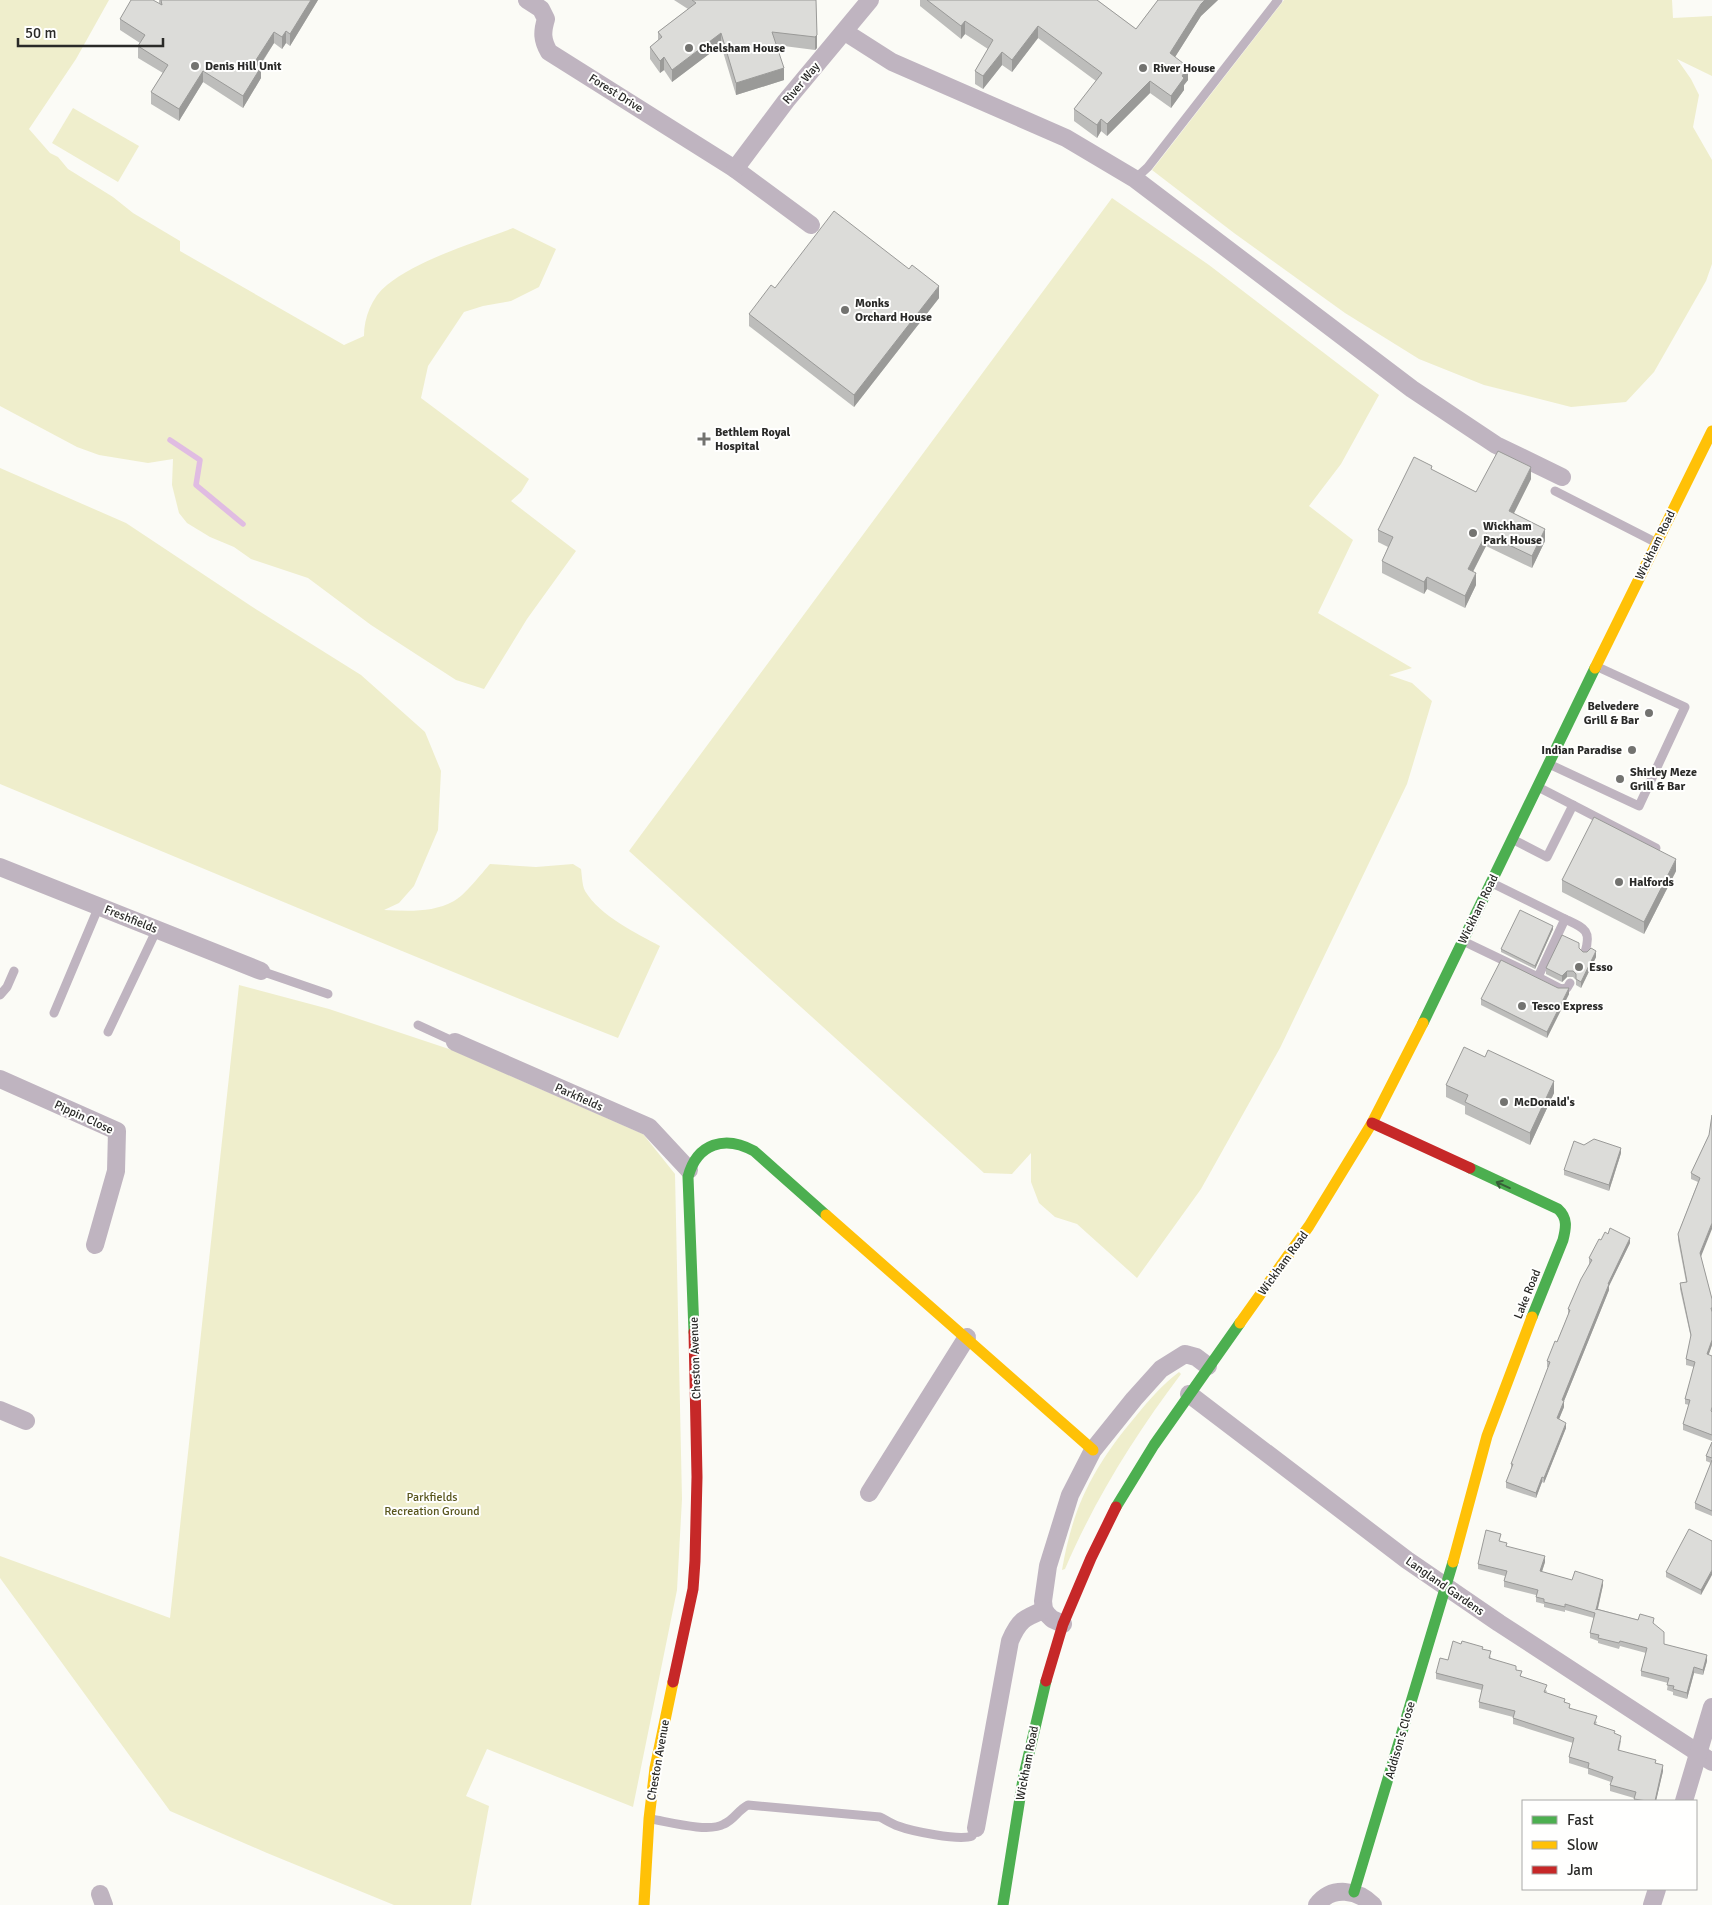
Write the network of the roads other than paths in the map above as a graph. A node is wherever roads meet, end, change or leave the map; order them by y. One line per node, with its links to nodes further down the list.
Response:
1 (527, 0): 5 (street, Forest Drive)
2 (870, 0): 4 (street, River Way)
3 (1278, 0): 6 (lane)
4 (845, 32): 5 (street, River Way); 6 (street)
5 (735, 169): 7 (street)
6 (1135, 179): 10 (street)
7 (811, 225)
8 (1712, 431): 9 (main road, Wickham Road)
9 (1707, 451): 11 (main road, Wickham Road)
10 (1559, 484): 11 (lane)
11 (1656, 542): 12 (main road, Wickham Road)
12 (1596, 666): 13 (main road, Wickham Road); 13 (lane)
13 (1549, 763): 14 (main road, Wickham Road)
14 (1538, 787): 15 (lane); 16 (main road, Wickham Road)
15 (1573, 805): 16 (lane); 17 (lane)
16 (1512, 839): 19 (main road, Wickham Road)
17 (1656, 848)
18 (0, 867): 20 (street, Freshfields)
19 (1491, 882): 21 (lane); 23 (main road, Wickham Road)
20 (99, 906): 22 (street, Freshfields); 31 (lane)
21 (1565, 919): 24 (lane); 27 (lane)
22 (157, 929): 25 (street, Freshfields); 33 (lane)
23 (1463, 941): 27 (lane); 36 (main road, Wickham Road)
24 (1585, 952)
25 (261, 970): 29 (lane)
26 (14, 971): 30 (lane)
27 (1538, 977): 28 (lane)
28 (1570, 983)
29 (328, 994)
30 (0, 995)
31 (54, 1013)
32 (418, 1026): 34 (lane)
33 (108, 1032)
34 (455, 1042): 37 (street, Parkfields)
35 (0, 1079): 38 (street, Pippin Close)
36 (1372, 1122): 40 (main road, Wickham Road); 46 (main road, Lake Road, one-way to 36)
37 (689, 1170): 39 (main road); 52 (main road, Cheston Avenue)
38 (95, 1245)
39 (967, 1338): 44 (main road); 45 (street)
40 (1208, 1366): 41 (main road, Wickham Road); 44 (street)
41 (1189, 1394): 46 (street, Langland Gardens); 48 (main road, Wickham Road)
42 (0, 1410): 43 (street)
43 (26, 1421)
44 (1093, 1450): 47 (street)
45 (869, 1493)
46 (1446, 1587): 50 (street, Langland Gardens); 55 (main road, Addison's Close)
47 (1044, 1610): 48 (street); 53 (street)
48 (1064, 1624): 57 (main road, Wickham Road)
49 (1712, 1707): 50 (street)
50 (1705, 1757): 51 (street)
51 (1684, 1800)
52 (649, 1819): 53 (lane); 56 (main road, Cheston Avenue)
53 (976, 1828)
54 (1657, 1890): 60 (street)
55 (1354, 1892): 58 (street); 59 (street)
56 (644, 1905)
57 (1003, 1905)
58 (1317, 1905)
59 (1374, 1905)
60 (1652, 1905)

